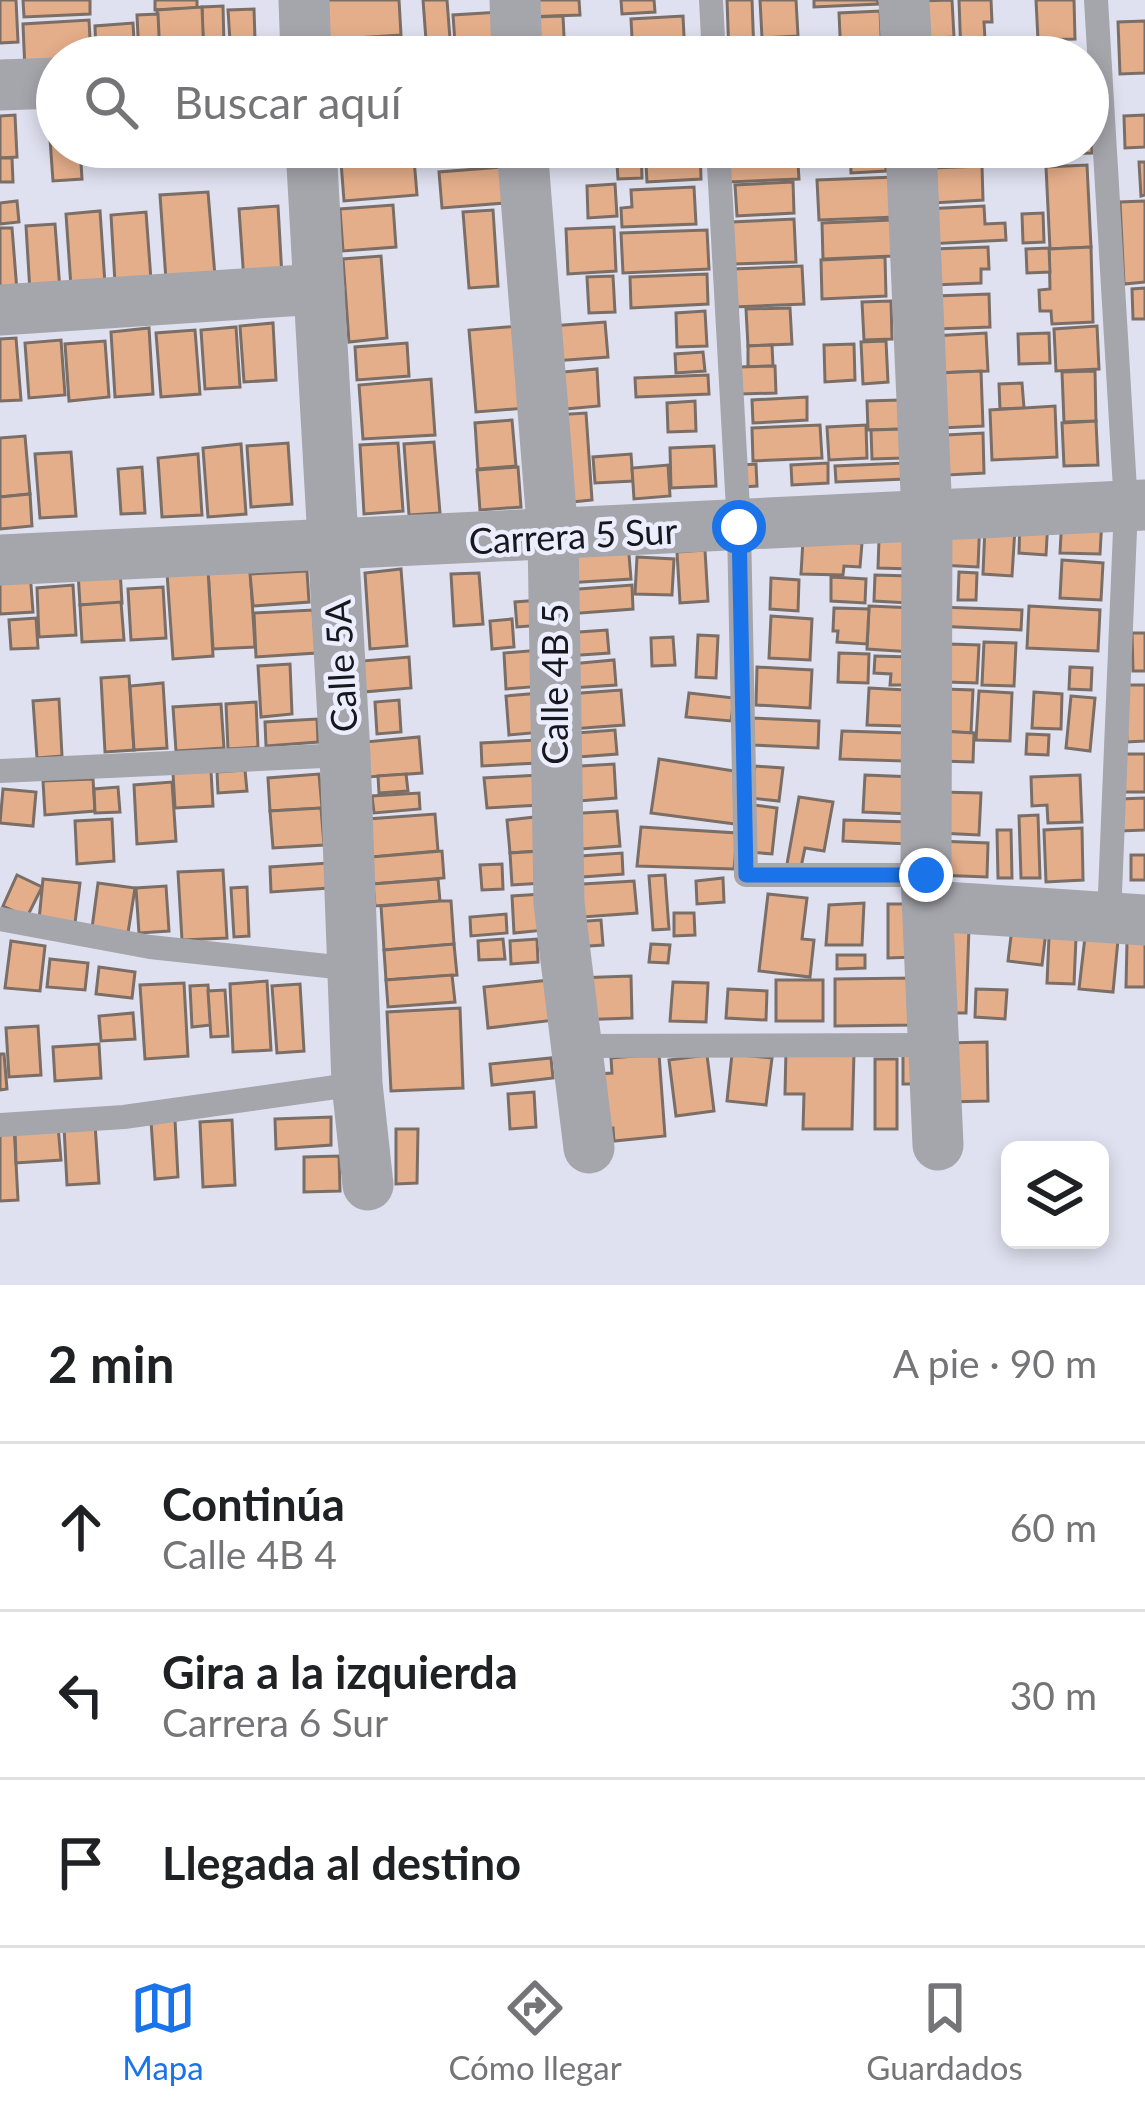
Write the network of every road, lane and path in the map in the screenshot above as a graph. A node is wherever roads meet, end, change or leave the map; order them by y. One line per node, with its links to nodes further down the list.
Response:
1 (304, 0): 6 (street)
2 (514, 0): 7 (street)
3 (711, 0): 8 (lane)
4 (904, 0): 9 (street)
5 (1096, 0): 10 (lane)
6 (305, 36)
7 (517, 36)
8 (713, 36)
9 (906, 36)
10 (1099, 36)
11 (36, 84): 12 (street)
12 (0, 85)
13 (1109, 164): 20 (lane)
14 (312, 168): 18 (street, Calle 5A)
15 (524, 168): 23 (street, Calle 4B 5)
16 (719, 168): 22 (lane)
17 (912, 168): 21 (street)
18 (319, 289): 19 (street); 24 (street, Calle 5A)
19 (0, 310)
20 (1136, 506): 21 (street, Carrera 5 Sur); 29 (lane)
21 (927, 516): 22 (street, Carrera 5 Sur); 28 (street)
22 (739, 527): 23 (street, Carrera 5 Sur); 28 (lane)
23 (554, 536): 24 (street, Carrera 5 Sur); 33 (street, Calle 4B 5)
24 (333, 547): 25 (street, Carrera 5 Sur); 26 (street, Calle 5A)
25 (0, 560)
26 (345, 755): 27 (lane); 31 (street, Calle 5A)
27 (0, 772)
28 (927, 890): 29 (street); 32 (street)
29 (1127, 918)
30 (0, 919): 31 (lane)
31 (355, 969): 34 (street, Calle 5A)
32 (934, 1045): 33 (lane); 36 (street)
33 (574, 1046): 37 (street, Calle 4B 5)
34 (357, 1084): 35 (lane); 38 (street, Calle 5A)
35 (0, 1125)
36 (938, 1145)
37 (589, 1148)
38 (368, 1185)

